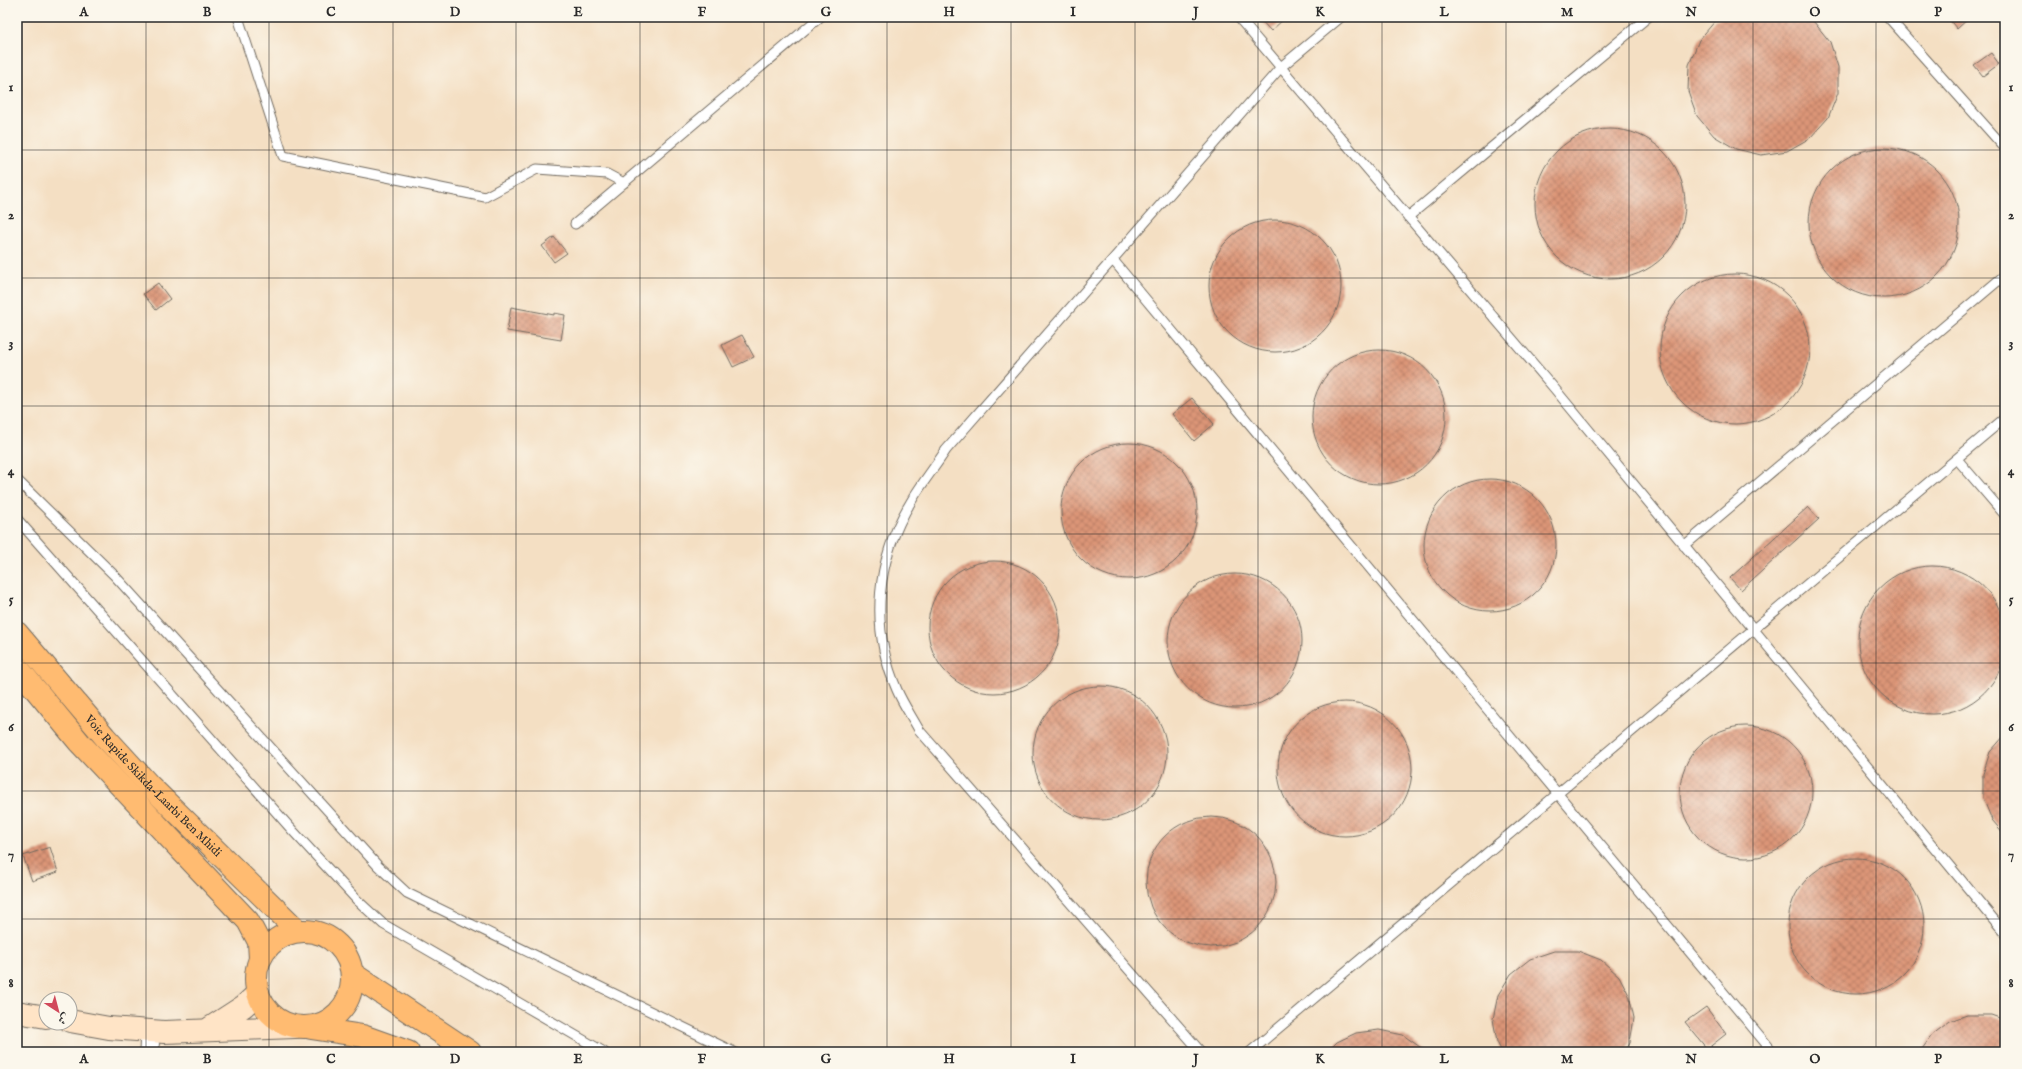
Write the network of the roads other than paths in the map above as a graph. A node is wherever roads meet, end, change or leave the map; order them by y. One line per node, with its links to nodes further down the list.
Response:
1 (238, 17): 9 (lane)
2 (820, 17): 9 (lane)
3 (1238, 17): 7 (lane)
4 (1341, 17): 7 (lane)
5 (1648, 17): 10 (lane)
6 (1888, 17): 8 (lane)
7 (1281, 67): 10 (lane); 12 (lane)
8 (2005, 148)
9 (624, 183): 11 (lane)
10 (1408, 217): 19 (lane)
11 (575, 224)
12 (1113, 260): 23 (lane); 39 (lane)
13 (2005, 275): 19 (lane)
14 (2005, 418): 15 (lane)
15 (1957, 458): 17 (lane); 20 (lane)
16 (17, 480): 38 (lane)
17 (2005, 515)
18 (17, 519): 37 (lane)
19 (1684, 546): 20 (lane)
20 (1753, 629): 23 (lane); 25 (lane)
21 (17, 633): 24 (highway, Voie Rapide Skikda-Laarbi Ben Mhidi)
22 (17, 667): 26 (highway, Voie Rapide Skikda-Laarbi Ben Mhidi)
23 (1558, 794): 40 (lane); 41 (lane)
24 (298, 931): 26 (highway); 27 (highway)
25 (2005, 933)
26 (260, 959): 28 (highway)
27 (353, 974): 32 (highway); 36 (highway)
28 (258, 993): 32 (highway); 33 (main road)
29 (17, 1012): 30 (main road)
30 (38, 1016)
31 (78, 1022): 34 (main road)
32 (302, 1027): 33 (main road); 35 (highway)
33 (206, 1030): 34 (main road)
34 (149, 1042)
35 (408, 1052)
36 (470, 1052)
37 (604, 1052)
38 (734, 1052)
39 (1201, 1052)
40 (1250, 1052)
41 (1773, 1052)

